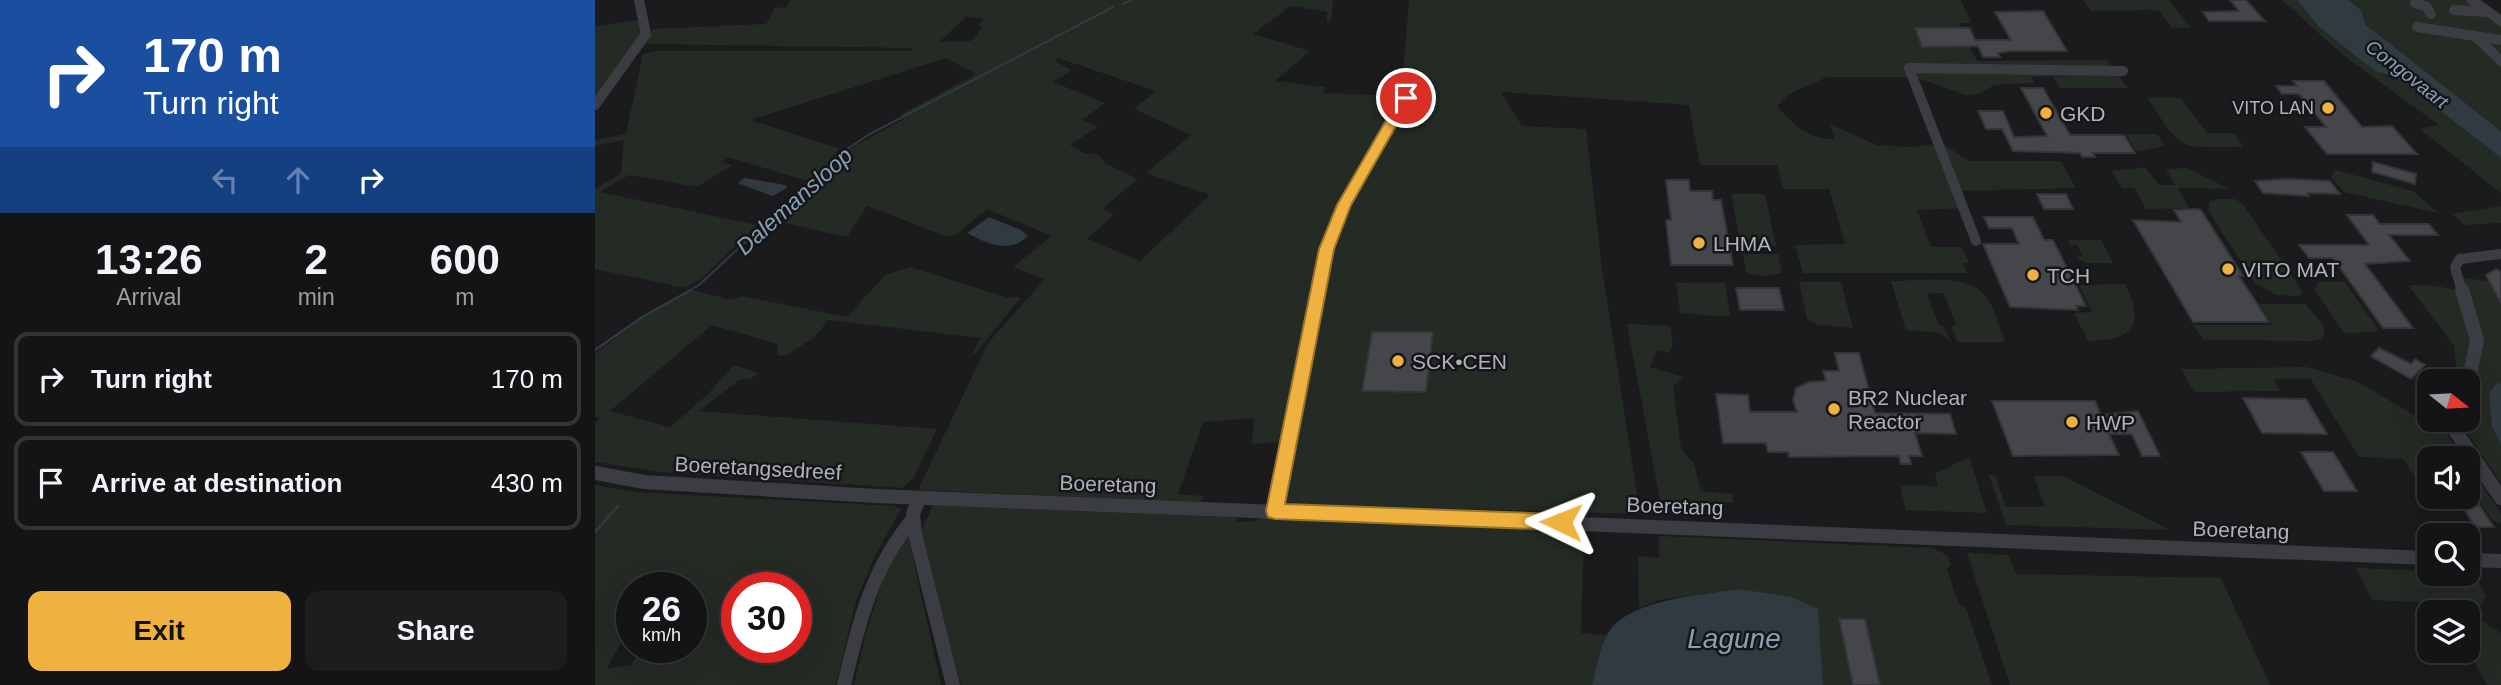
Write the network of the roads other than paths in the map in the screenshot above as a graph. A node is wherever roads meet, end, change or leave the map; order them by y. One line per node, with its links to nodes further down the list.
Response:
1 (639, 0): 14 (street)
2 (2472, 0): 6 (street)
3 (2414, 3): 4 (street)
4 (2432, 9)
5 (2454, 10): 6 (street)
6 (2489, 12): 7 (street)
7 (2501, 21)
8 (2417, 27): 9 (street)
9 (2477, 38): 10 (street); 11 (street)
10 (2501, 40)
11 (2501, 61)
12 (2123, 71): 15 (street)
13 (1419, 78): 22 (street)
14 (595, 105)
15 (1976, 241)
16 (2501, 254): 17 (street)
17 (2471, 369)
18 (2456, 432): 21 (street)
19 (595, 473): 20 (street, Boeretangsedreef)
20 (919, 498): 22 (street, Boeretang); 23 (street)
21 (2501, 498)
22 (1275, 511): 24 (street, Boeretang)
23 (913, 519): 27 (street); 28 (street)
24 (2417, 558)
25 (2480, 560): 26 (street)
26 (2501, 561)
27 (844, 685)
28 (953, 685)

